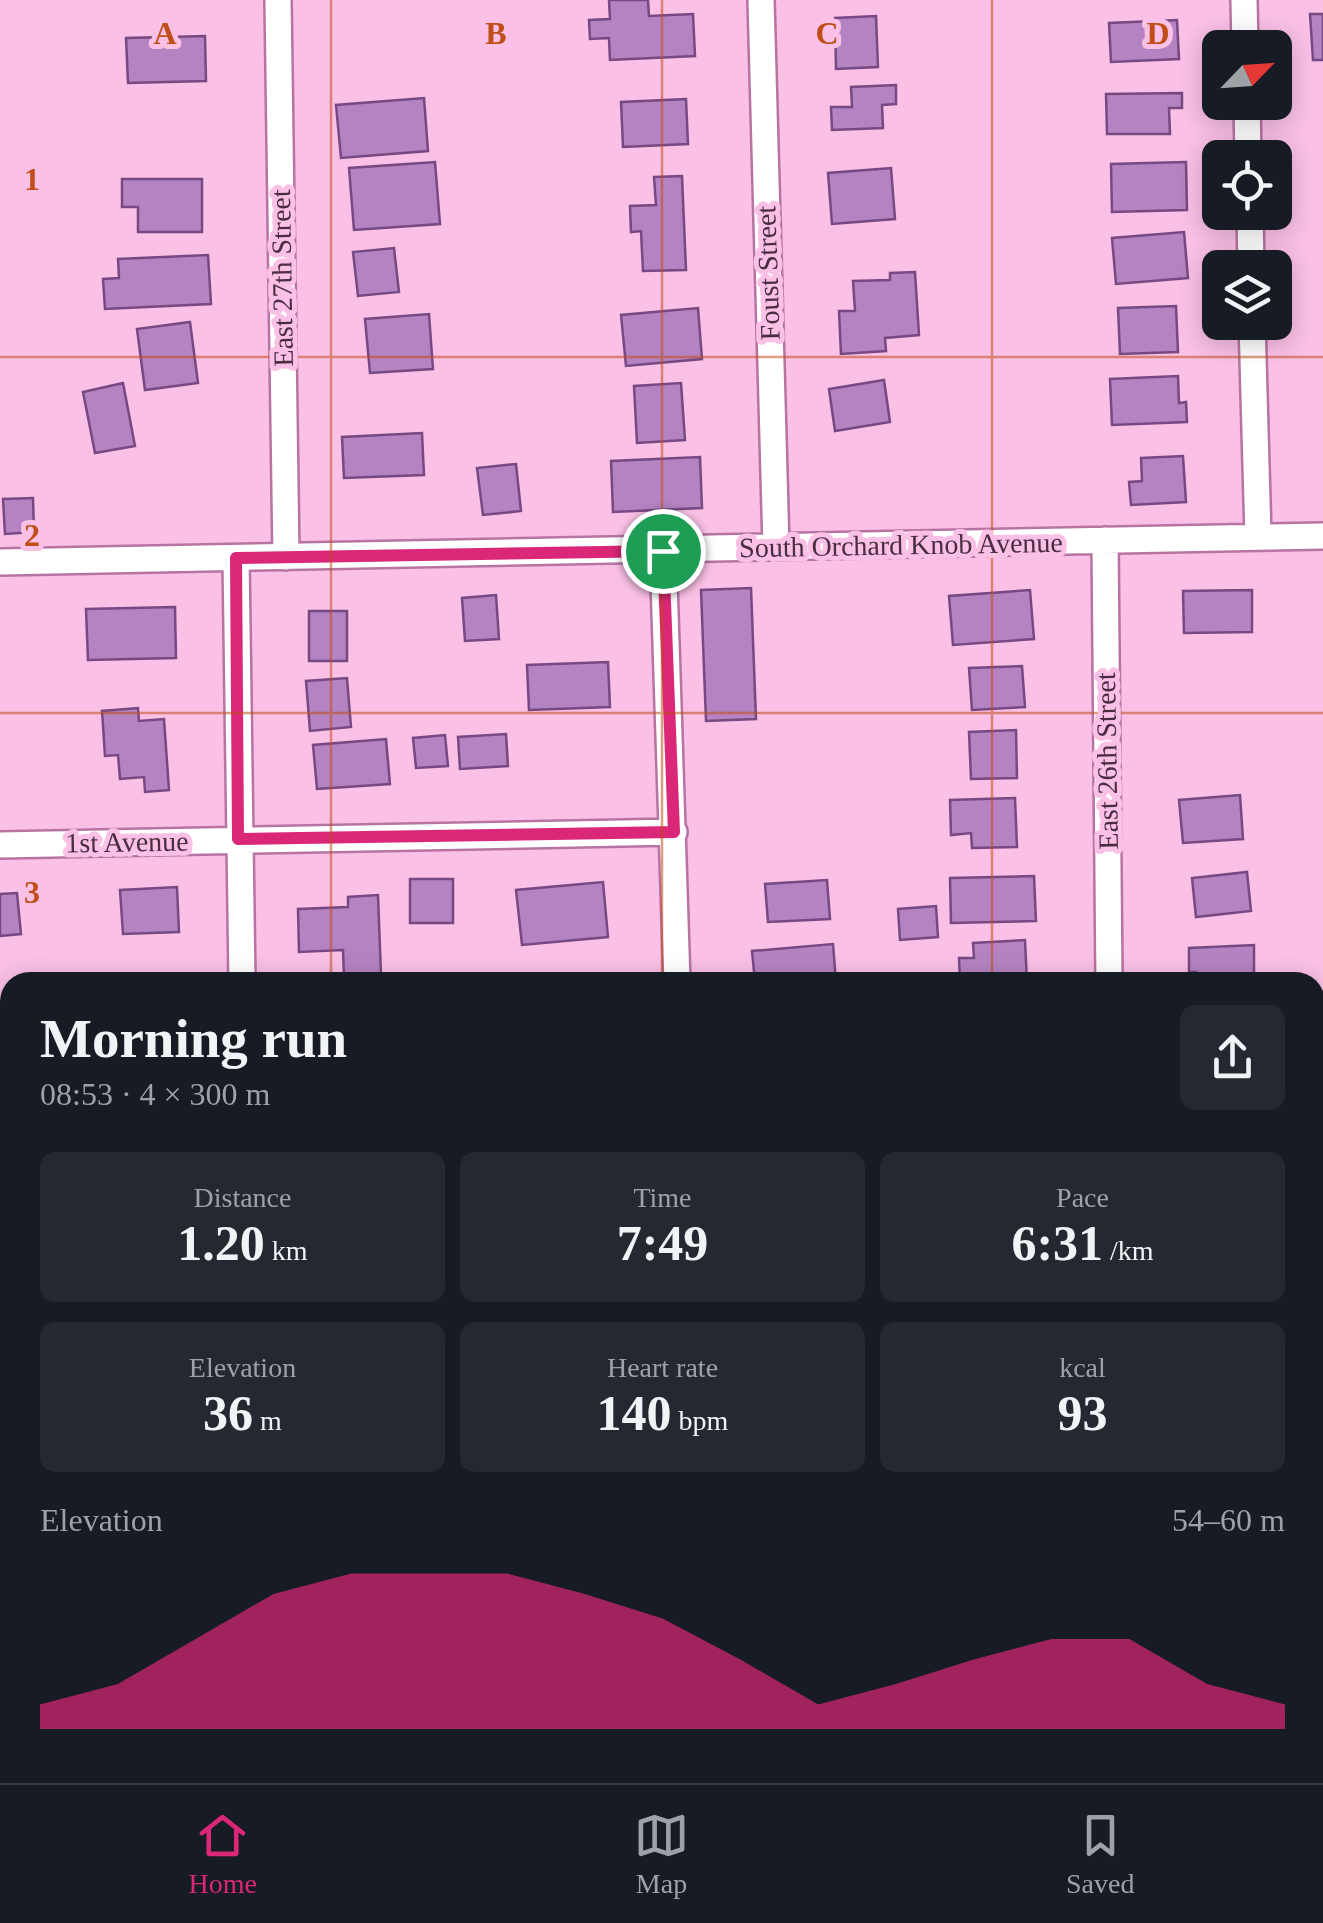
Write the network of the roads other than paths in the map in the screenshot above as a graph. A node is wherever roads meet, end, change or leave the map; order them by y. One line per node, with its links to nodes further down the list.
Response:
1 (278, 0): 11 (street, East 27th Street)
2 (760, 0): 9 (street, Foust Street)
3 (1244, 0): 4 (street)
4 (1245, 30)
5 (1253, 340): 7 (street)
6 (1323, 536): 7 (street, South Orchard Knob Avenue)
7 (1258, 537): 8 (street, South Orchard Knob Avenue)
8 (1105, 540): 9 (street, South Orchard Knob Avenue); 19 (street, East 26th Street)
9 (776, 547): 10 (street, South Orchard Knob Avenue)
10 (663, 551): 11 (street, South Orchard Knob Avenue); 14 (street)
11 (286, 557): 12 (street, South Orchard Knob Avenue)
12 (236, 558): 13 (street, South Orchard Knob Avenue); 15 (street)
13 (0, 562)
14 (674, 832): 15 (street, 1st Avenue); 18 (street)
15 (238, 839): 16 (street, 1st Avenue); 17 (street)
16 (0, 845)
17 (242, 972)
18 (677, 972)
19 (1109, 972)

